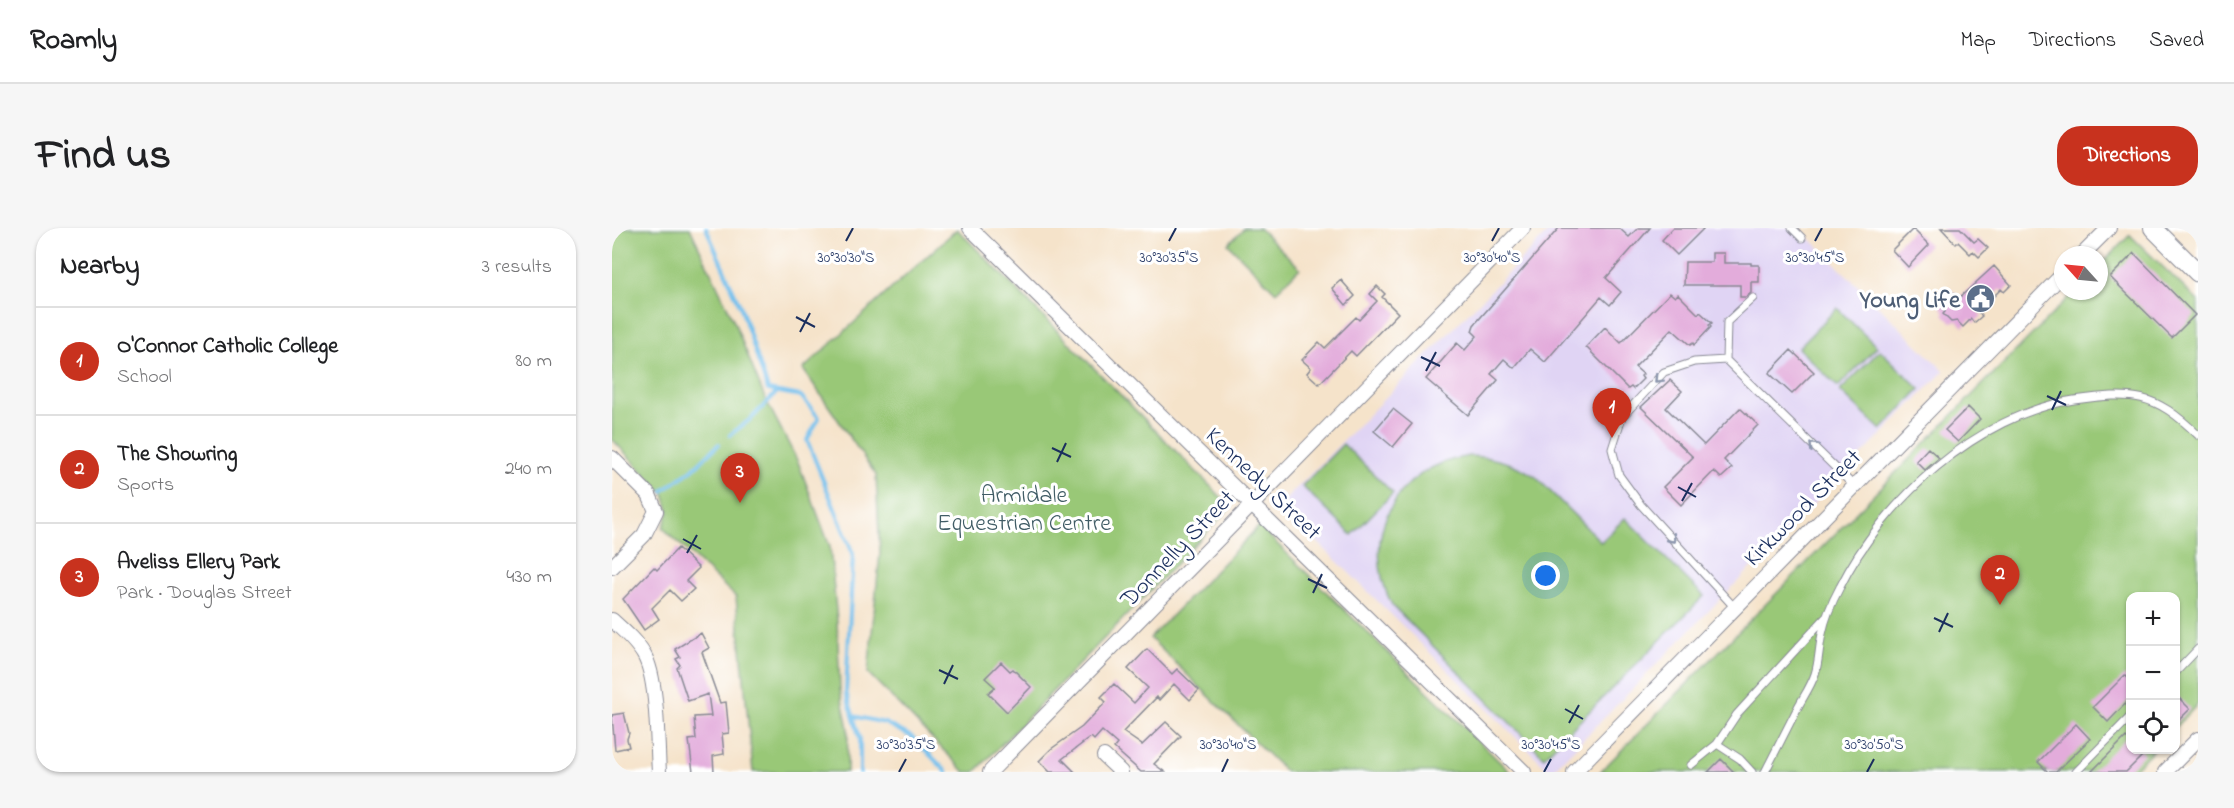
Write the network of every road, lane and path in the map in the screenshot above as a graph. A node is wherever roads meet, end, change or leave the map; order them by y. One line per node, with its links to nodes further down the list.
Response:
1 (970, 228): 15 (street, Kennedy Street)
2 (1523, 228): 15 (street, Donnelly Street)
3 (1792, 228): 6 (lane)
4 (2109, 228): 7 (street)
5 (2153, 228): 8 (street)
6 (1802, 238)
7 (2091, 246)
8 (2198, 273)
9 (2054, 283): 14 (street, Kirkwood Street)
10 (1753, 298): 11 (lane)
11 (1726, 360): 14 (lane, one-way to 11); 17 (lane, one-way to 17)
12 (2198, 435): 18 (lane)
13 (612, 458): 16 (street)
14 (1855, 487): 17 (street, Kirkwood Street)
15 (1252, 503): 28 (street, Donnelly Street); 30 (street, Kennedy Street)
16 (612, 567)
17 (1735, 608): 31 (street, Kirkwood Street)
18 (1827, 616): 24 (lane); 33 (lane)
19 (612, 620): 27 (street)
20 (2198, 649): 21 (lane)
21 (2180, 667)
22 (2126, 721): 34 (lane)
23 (2198, 740): 35 (street)
24 (1716, 744): 26 (lane); 32 (lane)
25 (1104, 756): 29 (street)
26 (1691, 765)
27 (659, 772)
28 (990, 772)
29 (1121, 772)
30 (1524, 772)
31 (1574, 772)
32 (1752, 772)
33 (1765, 772)
34 (2076, 772)
35 (2165, 772)

